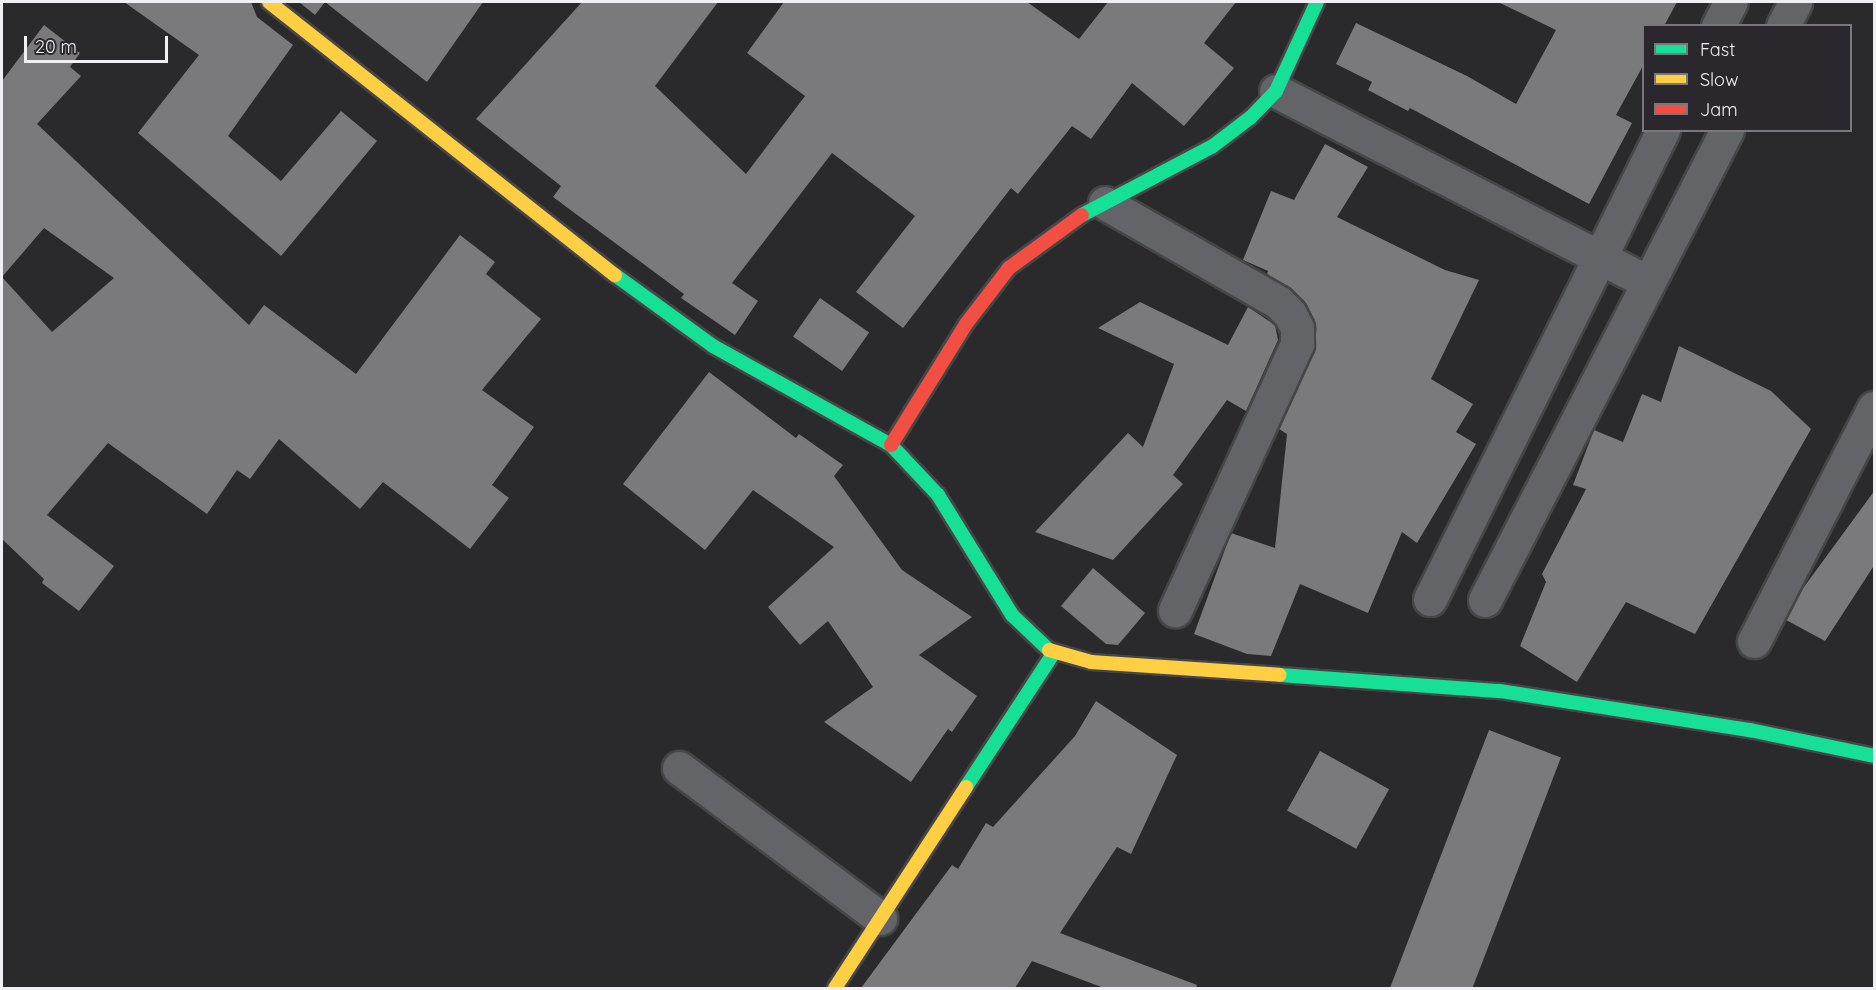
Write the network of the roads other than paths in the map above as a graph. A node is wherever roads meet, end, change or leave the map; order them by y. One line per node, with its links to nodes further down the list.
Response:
1 (270, 2): 14 (street)
2 (1317, 2): 7 (street)
3 (1731, 2): 5 (street)
4 (1795, 2): 6 (street)
5 (1719, 24)
6 (1783, 24)
7 (1276, 91): 10 (street); 11 (street)
8 (1662, 132): 11 (street)
9 (1726, 132): 12 (street)
10 (1105, 203): 14 (street); 17 (street)
11 (1598, 255): 12 (street); 15 (street)
12 (1648, 282): 16 (street)
13 (1875, 408): 18 (street)
14 (891, 445): 19 (street)
15 (1430, 599)
16 (1485, 600)
17 (1175, 610)
18 (1754, 641)
19 (1053, 654): 20 (street); 22 (street)
20 (1875, 756)
21 (679, 768): 22 (street)
22 (880, 918): 23 (street)
23 (835, 988)

